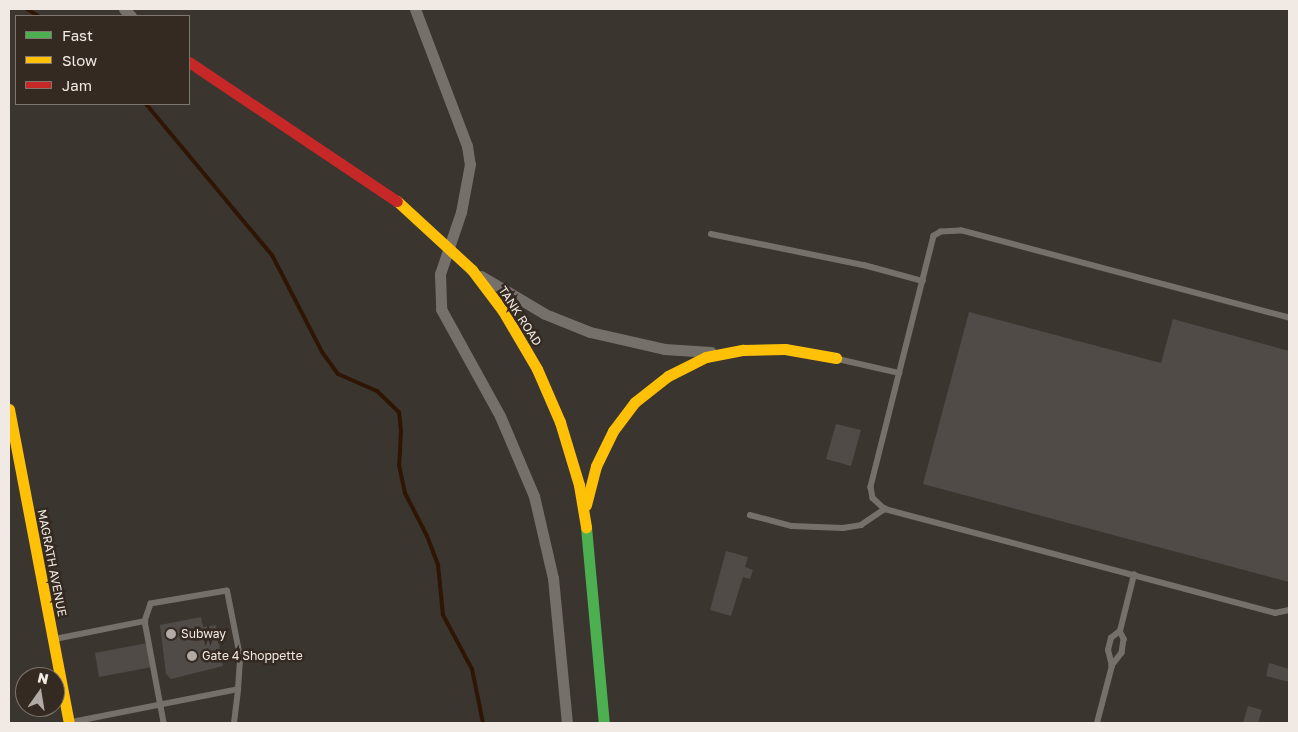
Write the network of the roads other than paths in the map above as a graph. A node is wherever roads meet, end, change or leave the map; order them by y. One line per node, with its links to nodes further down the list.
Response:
1 (415, 9): 4 (street)
2 (190, 63): 4 (street, TANK ROAD)
3 (711, 234): 6 (lane)
4 (449, 247): 5 (street, TANK ROAD); 26 (street)
5 (472, 270): 8 (street); 13 (street, TANK ROAD)
6 (923, 280): 7 (lane); 10 (lane)
7 (1289, 318)
8 (723, 352): 9 (street); 13 (street)
9 (836, 358): 10 (lane)
10 (899, 373): 12 (lane)
11 (9, 409): 19 (street, MAGRATH AVENUE)
12 (884, 509): 14 (lane); 15 (lane)
13 (585, 512): 27 (street, TANK ROAD)
14 (750, 515)
15 (1134, 575): 16 (lane); 18 (lane)
16 (1289, 610)
17 (145, 621): 19 (lane); 21 (lane); 22 (lane)
18 (1120, 630): 20 (lane); 20 (lane)
19 (53, 640): 23 (street, MAGRATH AVENUE)
20 (1112, 666): 28 (lane)
21 (238, 689): 22 (lane); 25 (lane)
22 (161, 704): 23 (lane); 24 (lane)
23 (69, 723)
24 (164, 723)
25 (234, 723)
26 (566, 723)
27 (604, 723)
28 (1097, 723)

